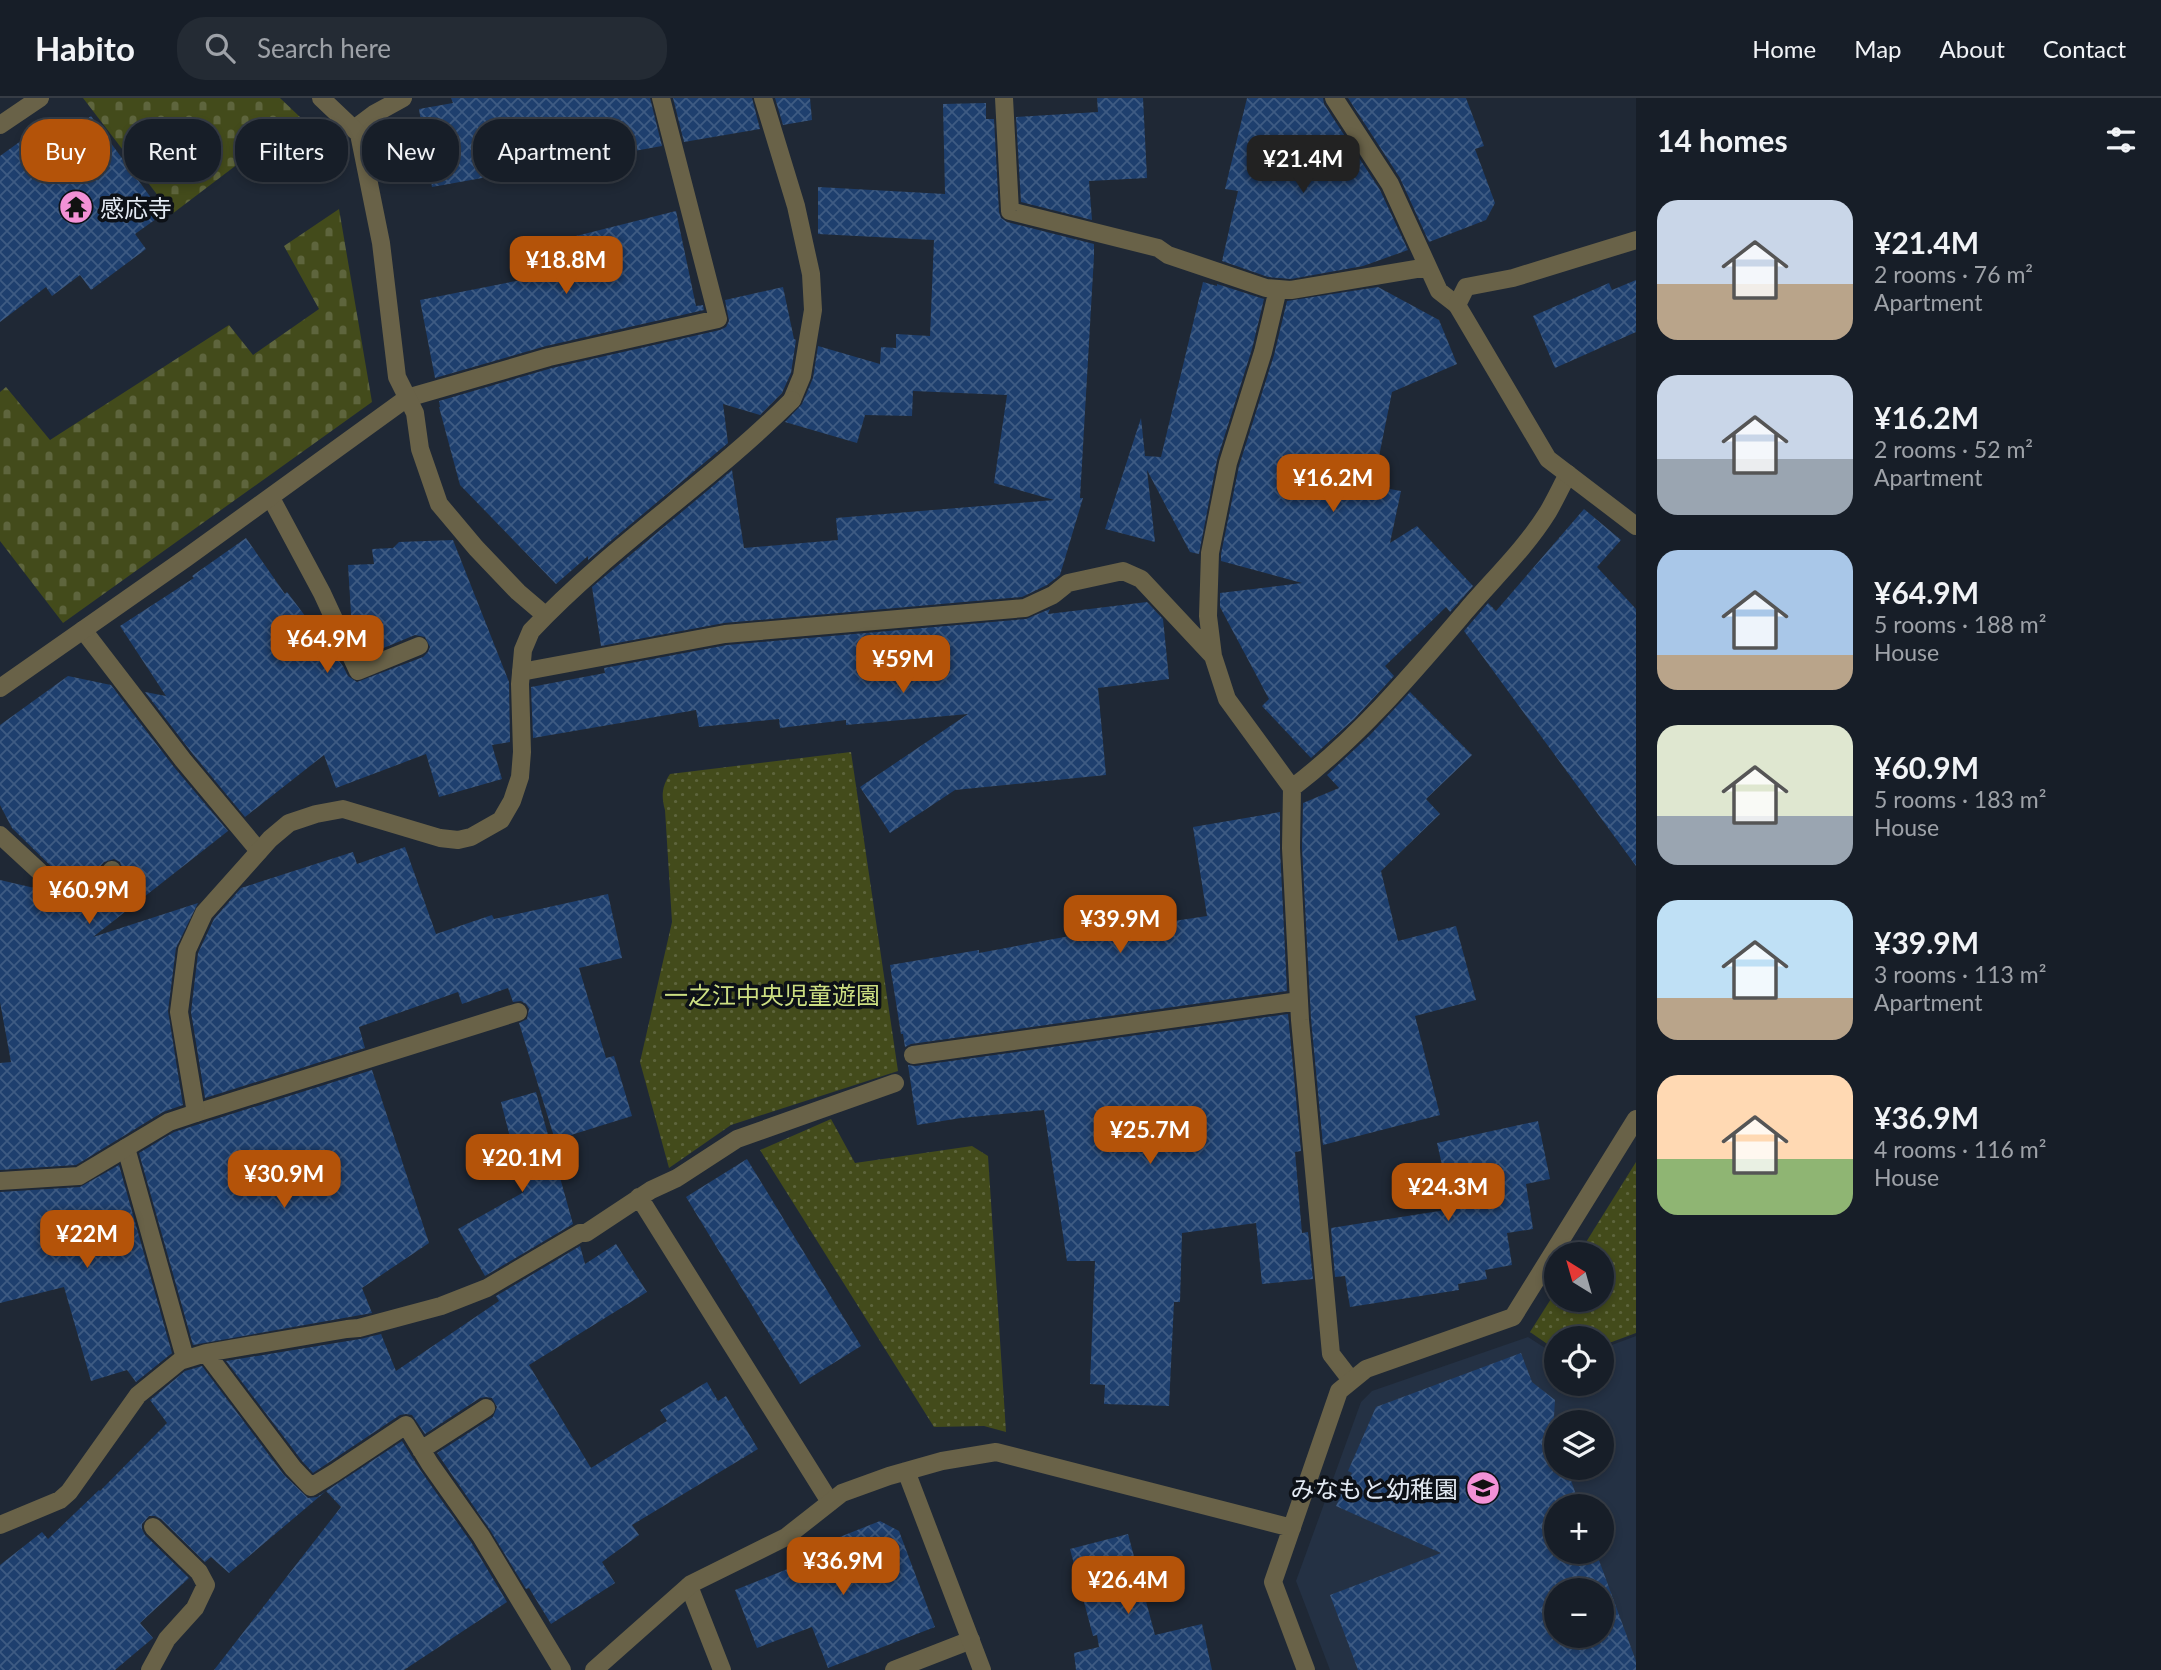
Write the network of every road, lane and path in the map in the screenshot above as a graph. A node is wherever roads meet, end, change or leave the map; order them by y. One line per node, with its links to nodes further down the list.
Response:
1 (40, 98): 8 (street)
2 (321, 98): 9 (street)
3 (403, 98): 9 (street)
4 (661, 98): 14 (street)
5 (763, 98): 18 (street)
6 (1004, 98): 12 (street)
7 (1334, 98): 11 (street)
8 (0, 125)
9 (354, 129): 14 (street)
10 (1636, 240): 13 (street)
11 (1428, 267): 12 (street); 13 (street)
12 (1278, 289): 21 (street)
13 (1457, 305): 15 (street)
14 (407, 398): 16 (street); 18 (street)
15 (1568, 474): 17 (street); 24 (street)
16 (271, 498): 19 (street); 20 (street)
17 (1636, 526)
18 (545, 615): 22 (street)
19 (83, 630): 23 (street); 26 (street)
20 (419, 646)
21 (1213, 656): 22 (street); 24 (street)
22 (521, 671): 26 (street)
23 (0, 688)
24 (1292, 788): 28 (street)
25 (0, 835): 27 (street)
26 (258, 851): 32 (street)
27 (111, 870)
28 (1299, 1001): 30 (street); 39 (street)
29 (518, 1012): 32 (street)
30 (913, 1055)
31 (895, 1083): 36 (street)
32 (196, 1114): 34 (street)
33 (1636, 1119): 39 (street)
34 (126, 1148): 35 (street); 38 (street)
35 (0, 1181)
36 (639, 1197): 37 (street); 43 (street)
37 (206, 1353): 38 (street); 41 (street)
38 (185, 1358): 44 (street)
39 (1351, 1380): 46 (street)
40 (486, 1408): 41 (street)
41 (421, 1450): 50 (street)
42 (906, 1471): 43 (street); 46 (street); 48 (street)
43 (830, 1502): 47 (street)
44 (0, 1525)
45 (153, 1527): 49 (street)
46 (1292, 1528): 55 (street)
47 (690, 1586): 51 (street); 52 (street)
48 (971, 1640): 53 (street); 54 (street)
49 (150, 1670)
50 (562, 1670)
51 (594, 1670)
52 (722, 1670)
53 (894, 1670)
54 (982, 1670)
55 (1306, 1670)

